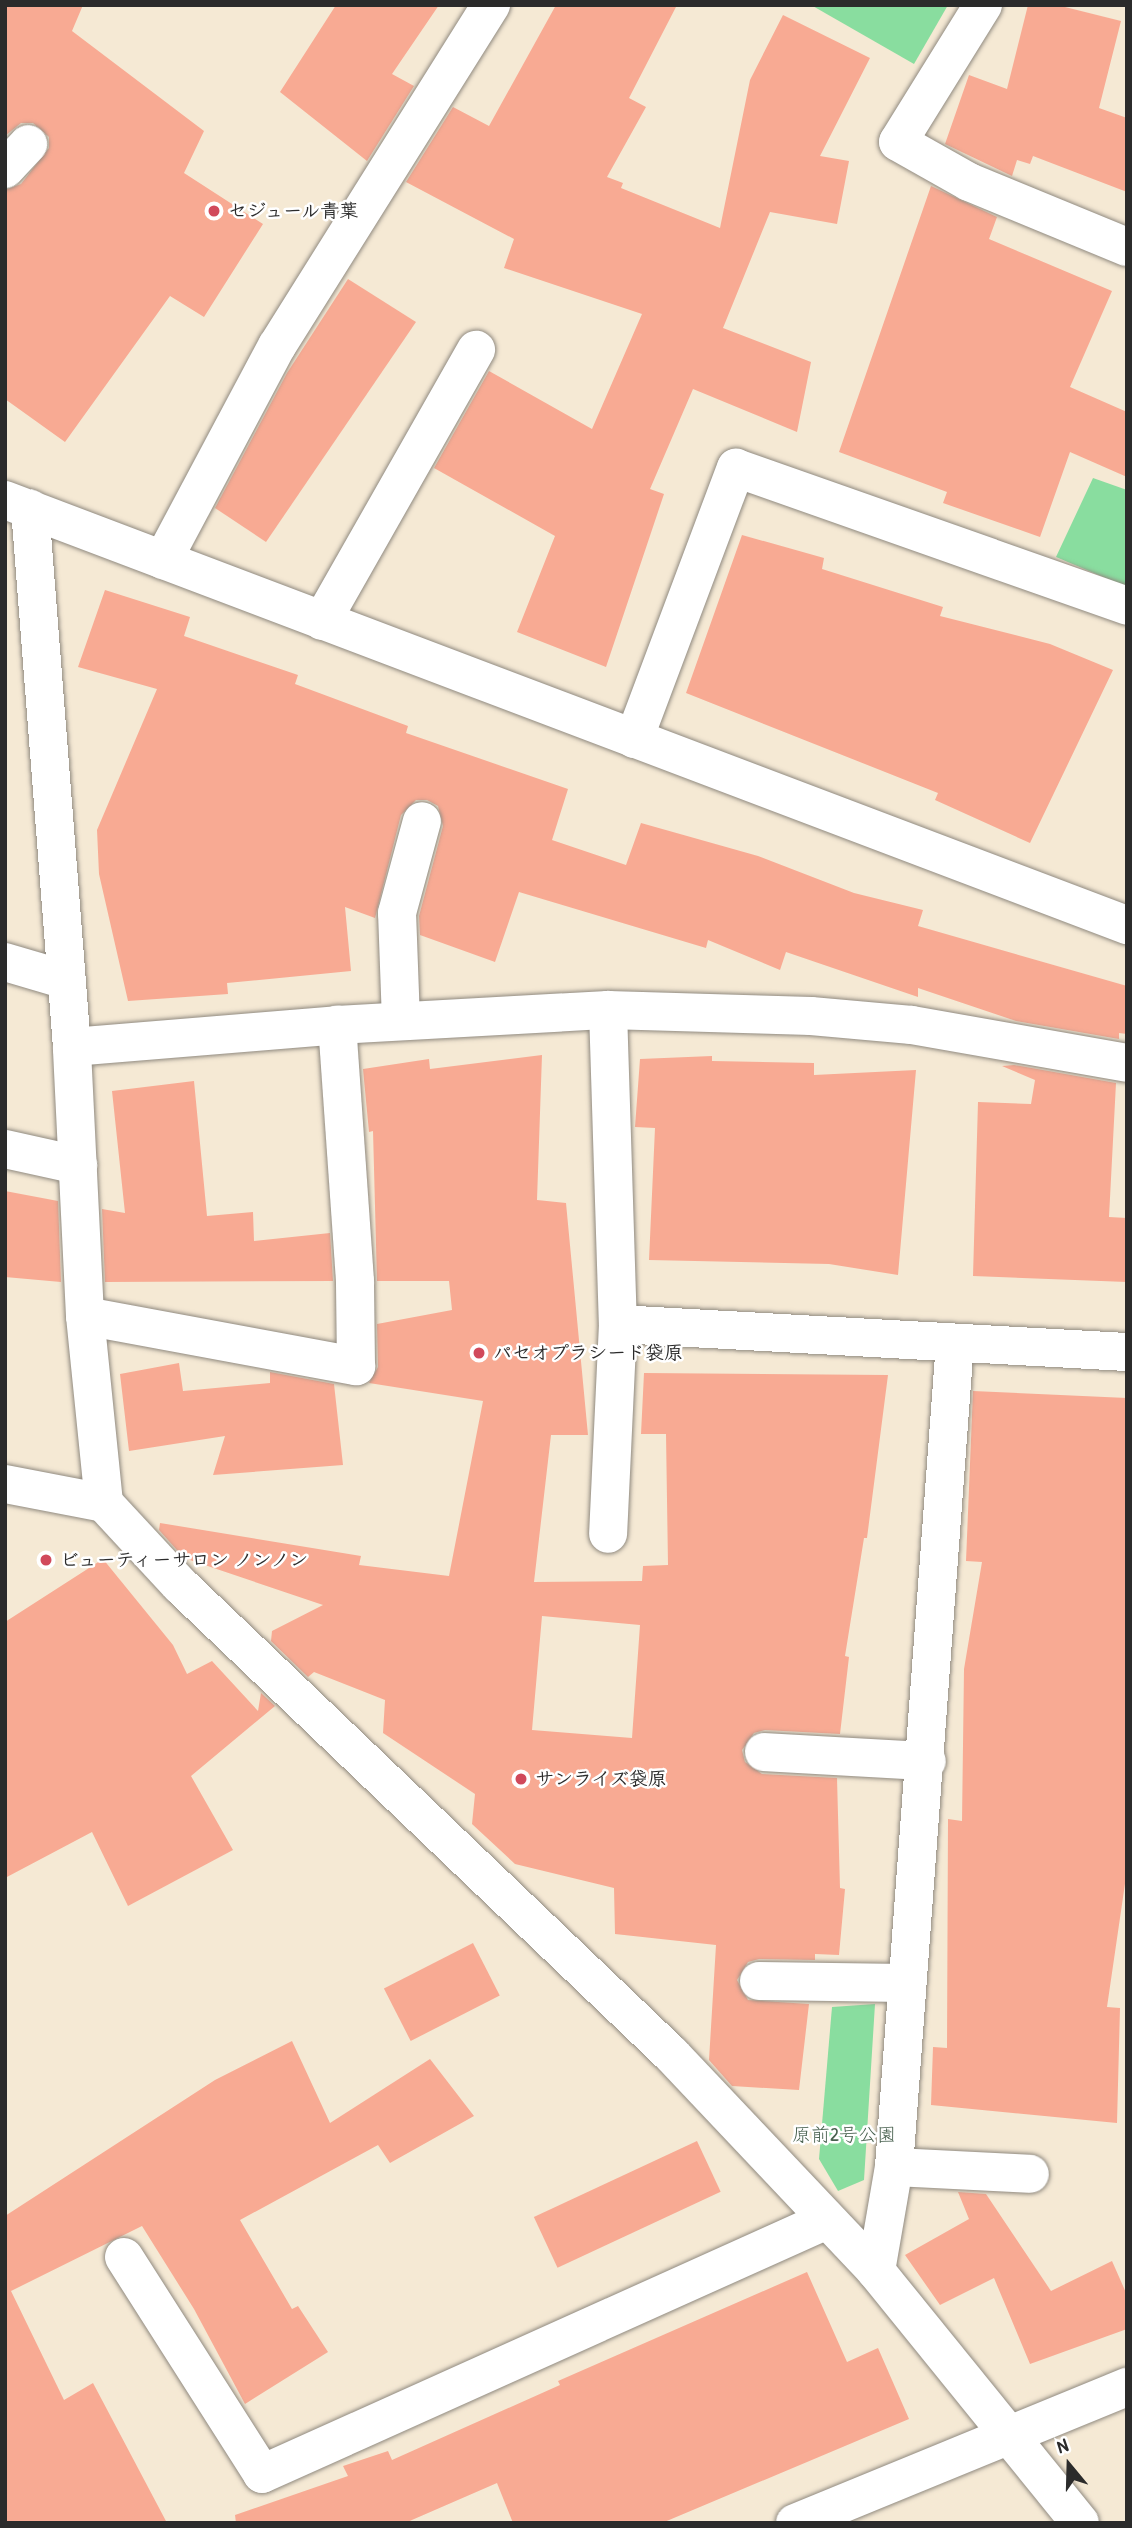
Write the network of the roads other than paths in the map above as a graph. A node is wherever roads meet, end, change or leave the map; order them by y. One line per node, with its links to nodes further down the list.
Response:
1 (491, 5): 6 (street)
2 (983, 5): 3 (street)
3 (1127, 247)
4 (476, 350): 8 (street)
5 (18, 505): 6 (street); 13 (street)
6 (163, 560): 8 (street)
7 (1127, 606): 9 (street)
8 (322, 621): 9 (street)
9 (634, 739): 11 (street)
10 (422, 821): 15 (street)
11 (1127, 925)
12 (5, 962): 13 (street)
13 (66, 981): 17 (street)
14 (608, 1010): 15 (street); 18 (street); 22 (street)
15 (401, 1021): 16 (street)
16 (337, 1025): 17 (street); 21 (street)
17 (72, 1047): 20 (street)
18 (1127, 1063)
19 (5, 1149): 20 (street)
20 (78, 1165): 21 (street)
21 (85, 1316): 26 (street)
22 (618, 1324): 23 (street); 27 (street)
23 (955, 1343): 24 (street); 29 (street)
24 (1127, 1352)
25 (5, 1484): 26 (street)
26 (104, 1503): 34 (street)
27 (608, 1534)
28 (764, 1752): 29 (street)
29 (927, 1760): 31 (street)
30 (760, 1981): 31 (street)
31 (906, 1983): 32 (street)
32 (894, 2167): 33 (street); 36 (street)
33 (1030, 2174)
34 (827, 2220): 35 (street); 36 (street)
35 (124, 2257)
36 (876, 2272): 38 (street)
37 (1127, 2387): 38 (street)
38 (1010, 2435): 39 (street); 40 (street)
39 (795, 2523)
40 (1080, 2523)

